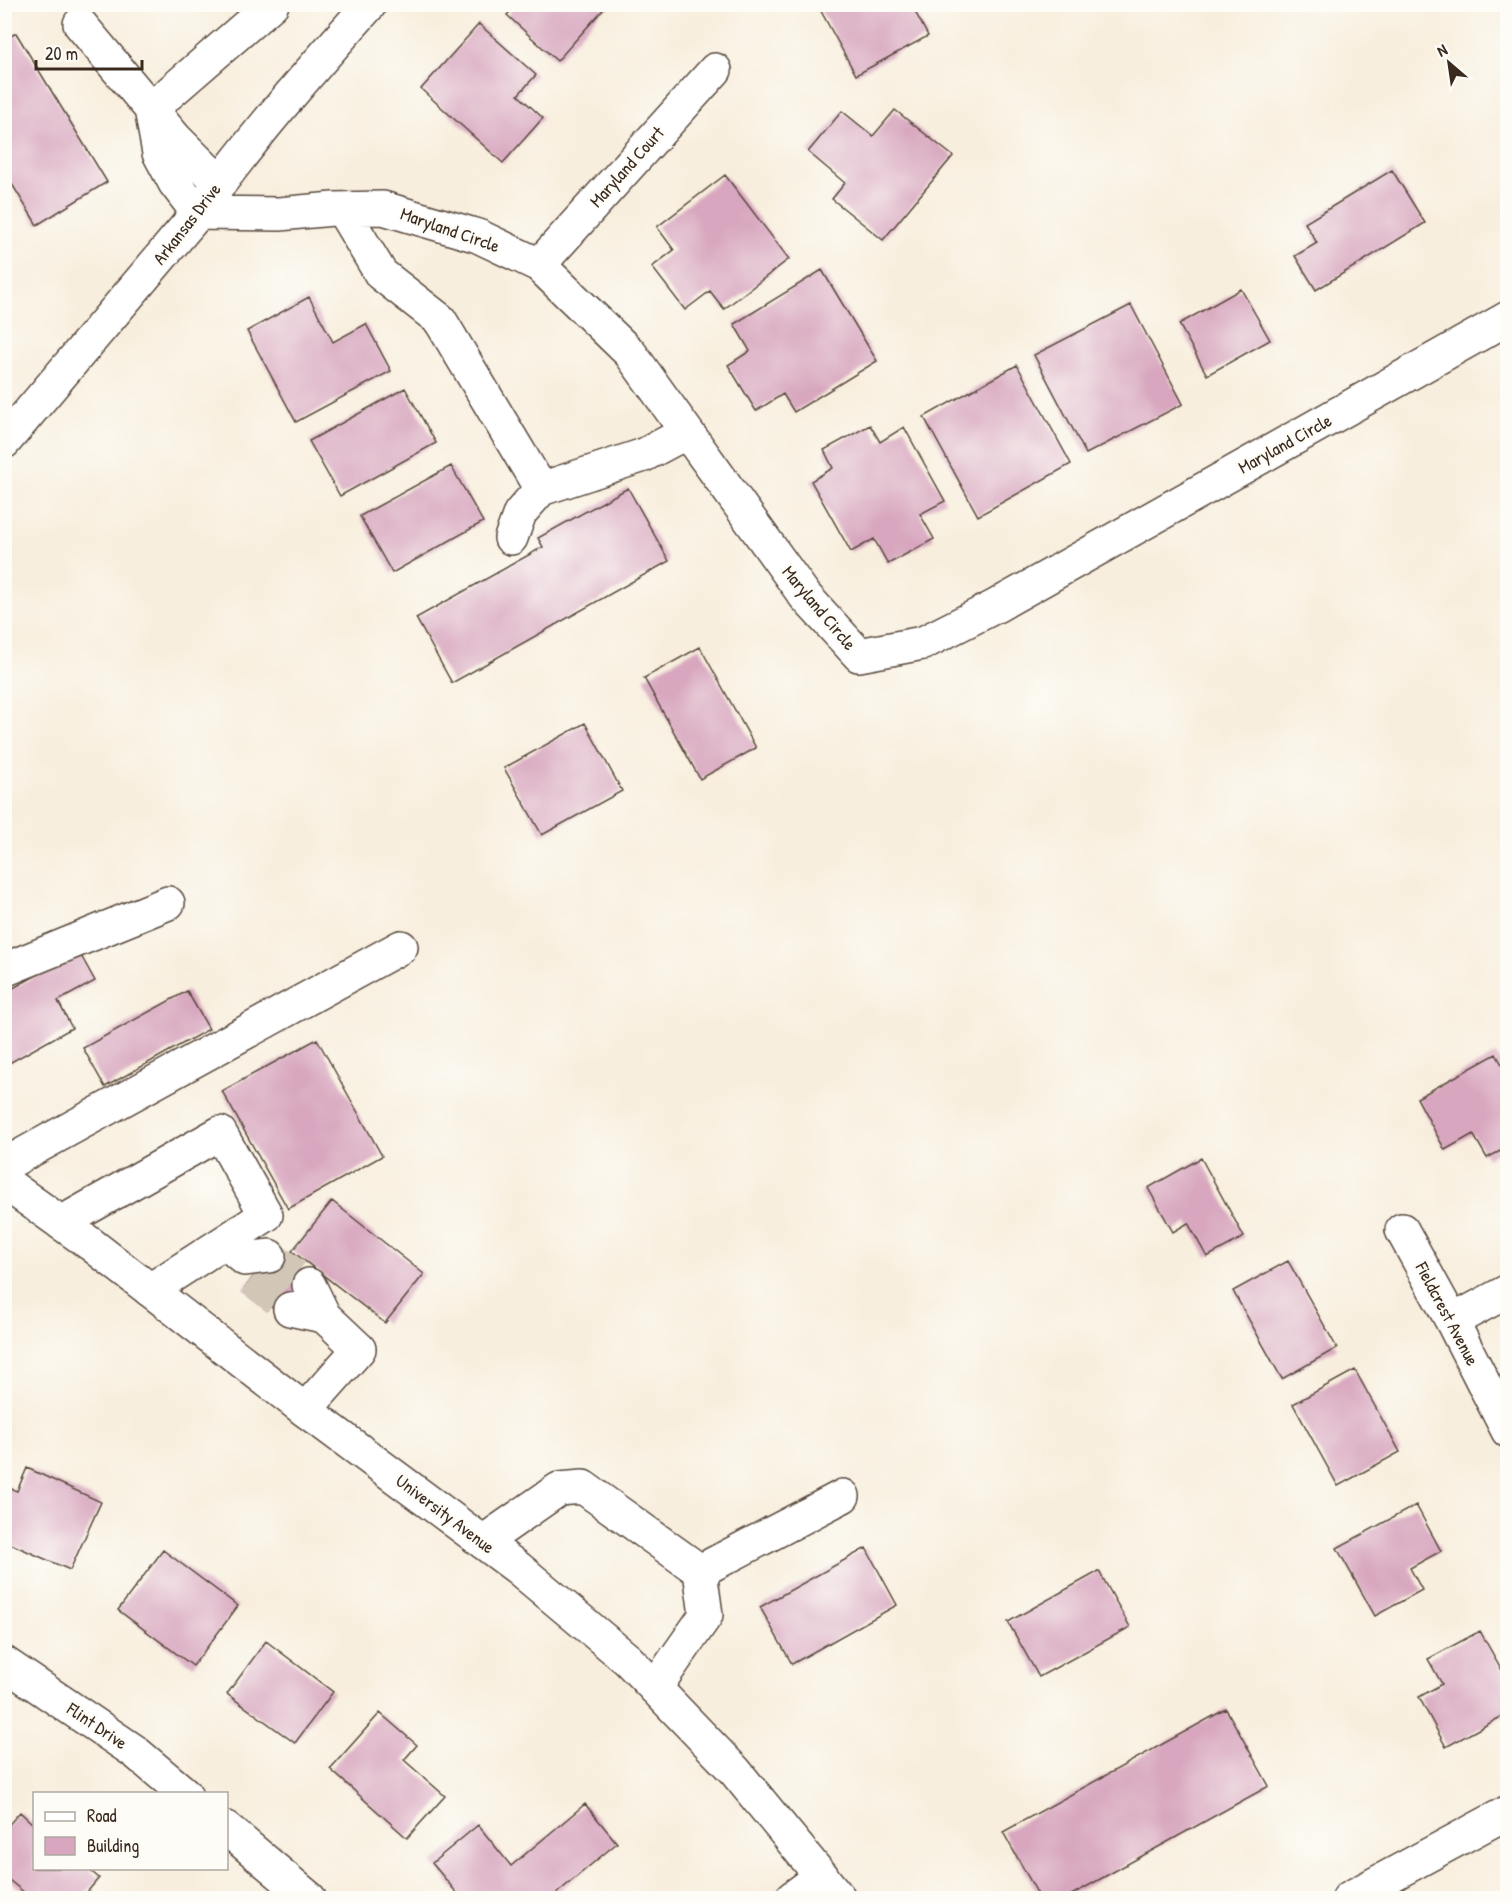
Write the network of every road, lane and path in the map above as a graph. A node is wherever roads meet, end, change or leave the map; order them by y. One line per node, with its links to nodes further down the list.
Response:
1 (272, 4): 5 (street)
2 (370, 4): 7 (street, Arkansas Drive)
3 (80, 24): 5 (street)
4 (715, 70): 10 (street, Maryland Court)
5 (151, 109): 6 (street)
6 (182, 166): 7 (street); 9 (street)
7 (220, 183): 9 (street, Arkansas Drive)
8 (342, 209): 9 (street, Maryland Circle); 10 (street, Maryland Circle); 14 (street)
9 (198, 213): 13 (street, Arkansas Drive)
10 (539, 265): 12 (street, Maryland Circle)
11 (1508, 318): 12 (street, Maryland Circle)
12 (687, 432): 14 (street)
13 (4, 442)
14 (541, 489): 15 (street)
15 (511, 538)
16 (168, 903): 18 (street)
17 (401, 947): 19 (street)
18 (4, 970)
19 (4, 1165)
20 (4, 1182): 21 (street, University Avenue)
21 (61, 1223): 23 (street, University Avenue); 23 (street)
22 (1402, 1230): 26 (street, Fieldcrest Avenue)
23 (150, 1290): 27 (street, University Avenue)
24 (1508, 1291): 26 (street)
25 (300, 1297): 27 (street)
26 (1452, 1321): 28 (street, Fieldcrest Avenue)
27 (305, 1410): 30 (street, University Avenue)
28 (1508, 1431)
29 (843, 1496): 31 (street)
30 (483, 1542): 31 (street); 33 (street, University Avenue)
31 (700, 1571): 33 (street)
32 (4, 1663): 34 (street, Flint Drive)
33 (655, 1688): 37 (street, University Avenue)
34 (183, 1792)
35 (1508, 1812): 40 (street)
36 (228, 1830): 38 (street)
37 (830, 1887): 39 (street)
38 (309, 1899)
39 (792, 1899)
40 (1349, 1899)

